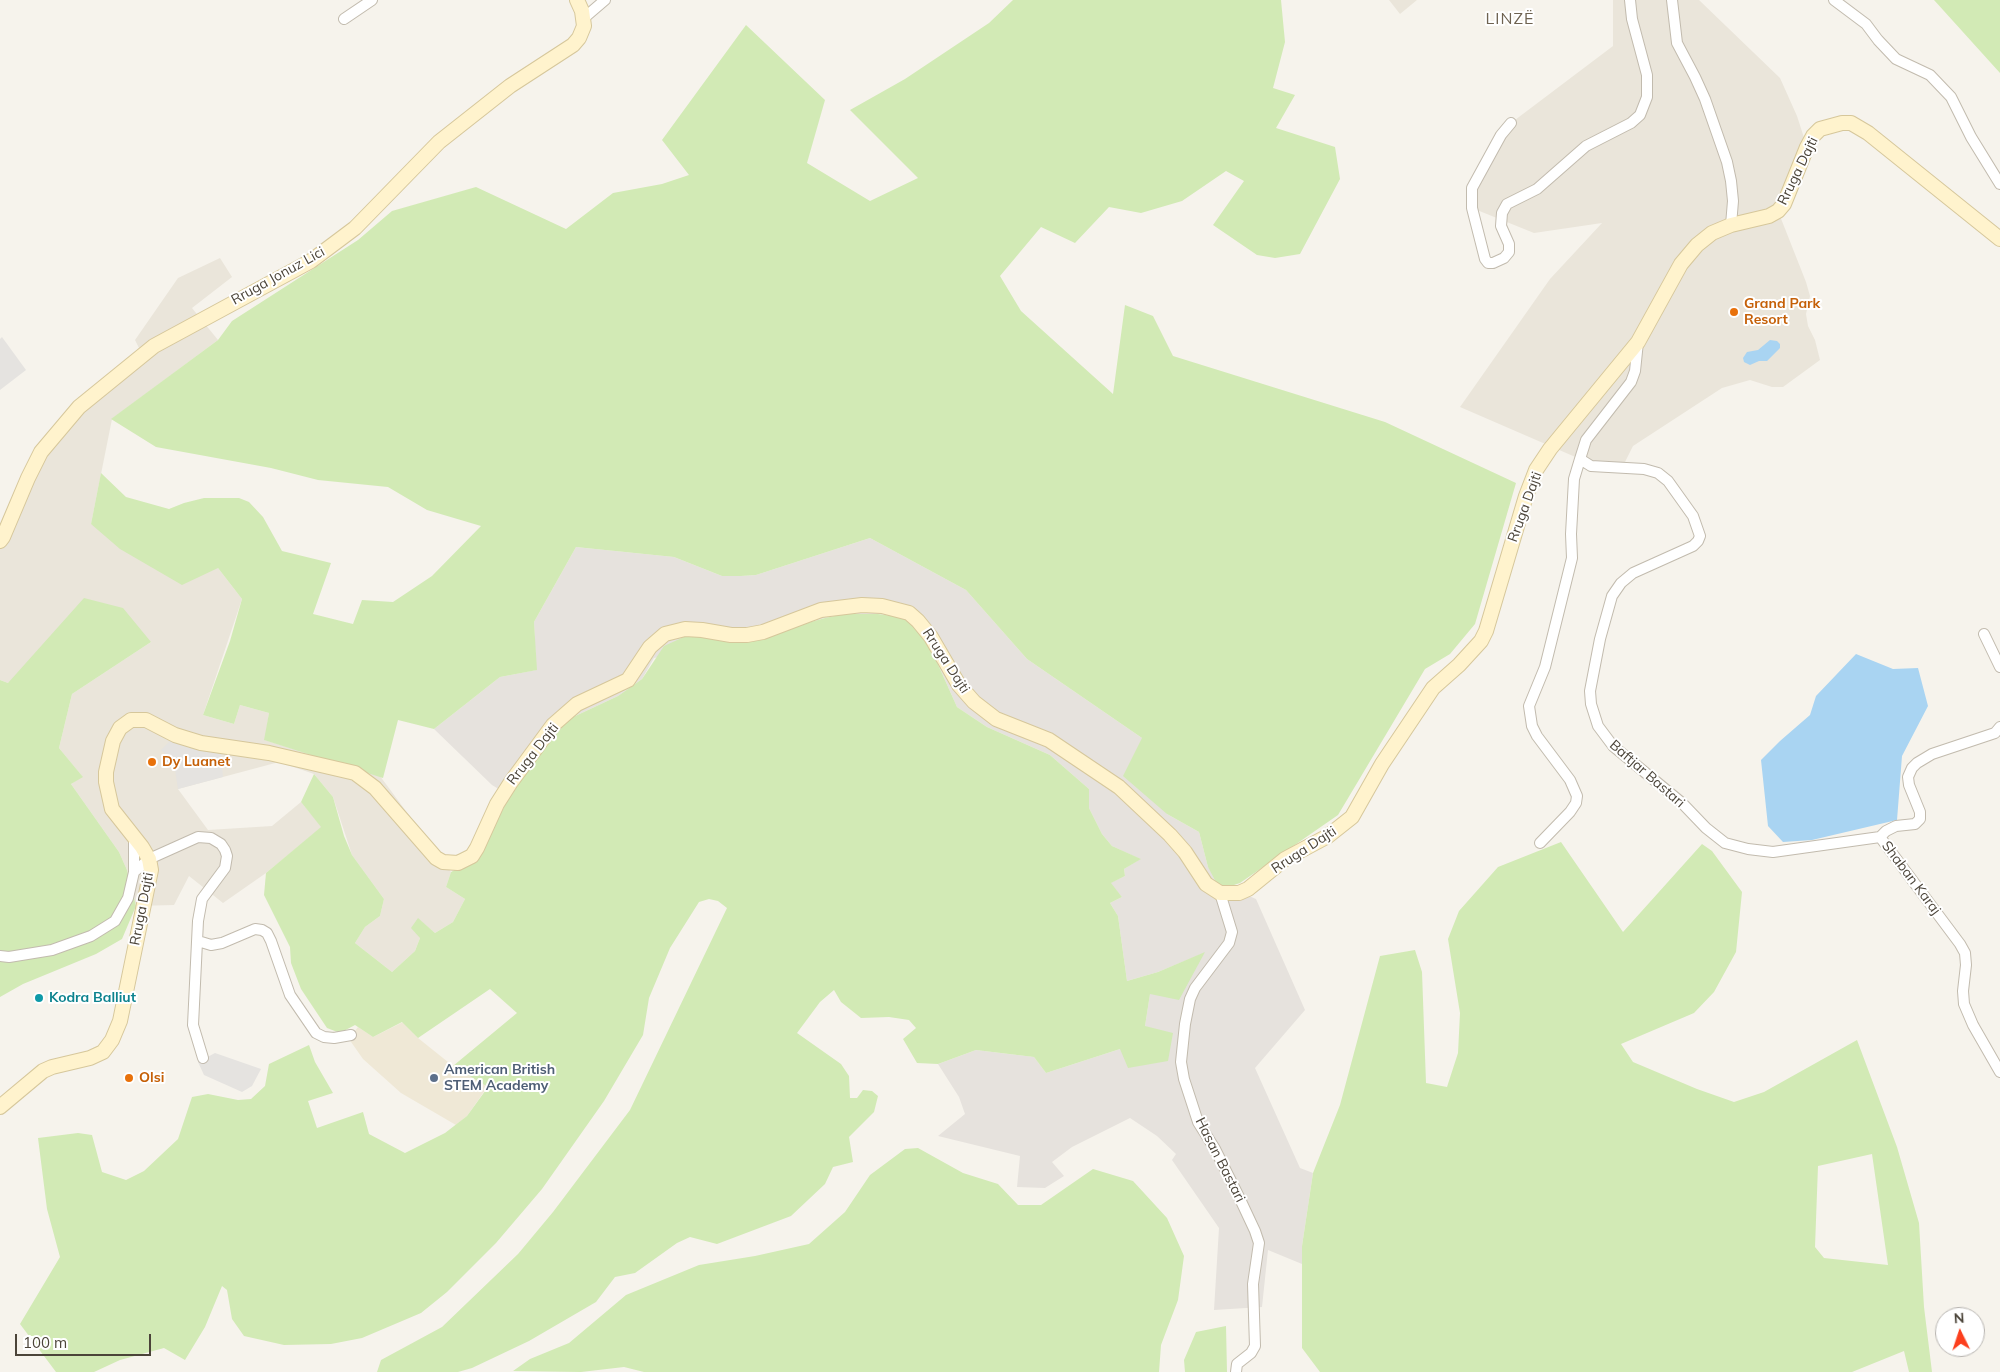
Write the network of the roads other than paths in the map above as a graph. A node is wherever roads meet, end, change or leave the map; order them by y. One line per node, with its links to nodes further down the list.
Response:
1 (372, 0): 8 (street)
2 (577, 0): 7 (main road)
3 (605, 0): 7 (street)
4 (1630, 0): 9 (street)
5 (1672, 0): 11 (street)
6 (1834, 0): 10 (street)
7 (584, 18): 15 (main road, Rruga Jonuz Lici)
8 (344, 19)
9 (1511, 123)
10 (2000, 184)
11 (1731, 225): 12 (main road, Rruga Dajti); 13 (main road, Rruga Dajti)
12 (2000, 239)
13 (1638, 342): 14 (street); 24 (main road, Rruga Dajti)
14 (1580, 459): 20 (street, Baftjar Bastari); 21 (street)
15 (0, 540)
16 (1984, 634): 17 (street)
17 (2000, 667)
18 (2000, 727): 20 (street, Shaban Karaj)
19 (134, 837): 22 (main road, Rruga Dajti); 23 (street); 24 (main road, Rruga Dajti)
20 (1880, 837): 29 (street, Shaban Karaj)
21 (1540, 843)
22 (149, 859): 23 (street); 25 (street); 30 (main road, Rruga Dajti)
23 (134, 872): 26 (street)
24 (1220, 894): 31 (street, Hasan Bastari)
25 (198, 941): 27 (street); 28 (street)
26 (0, 956)
27 (351, 1035)
28 (203, 1058)
29 (2000, 1072)
30 (0, 1107)
31 (1236, 1372)

